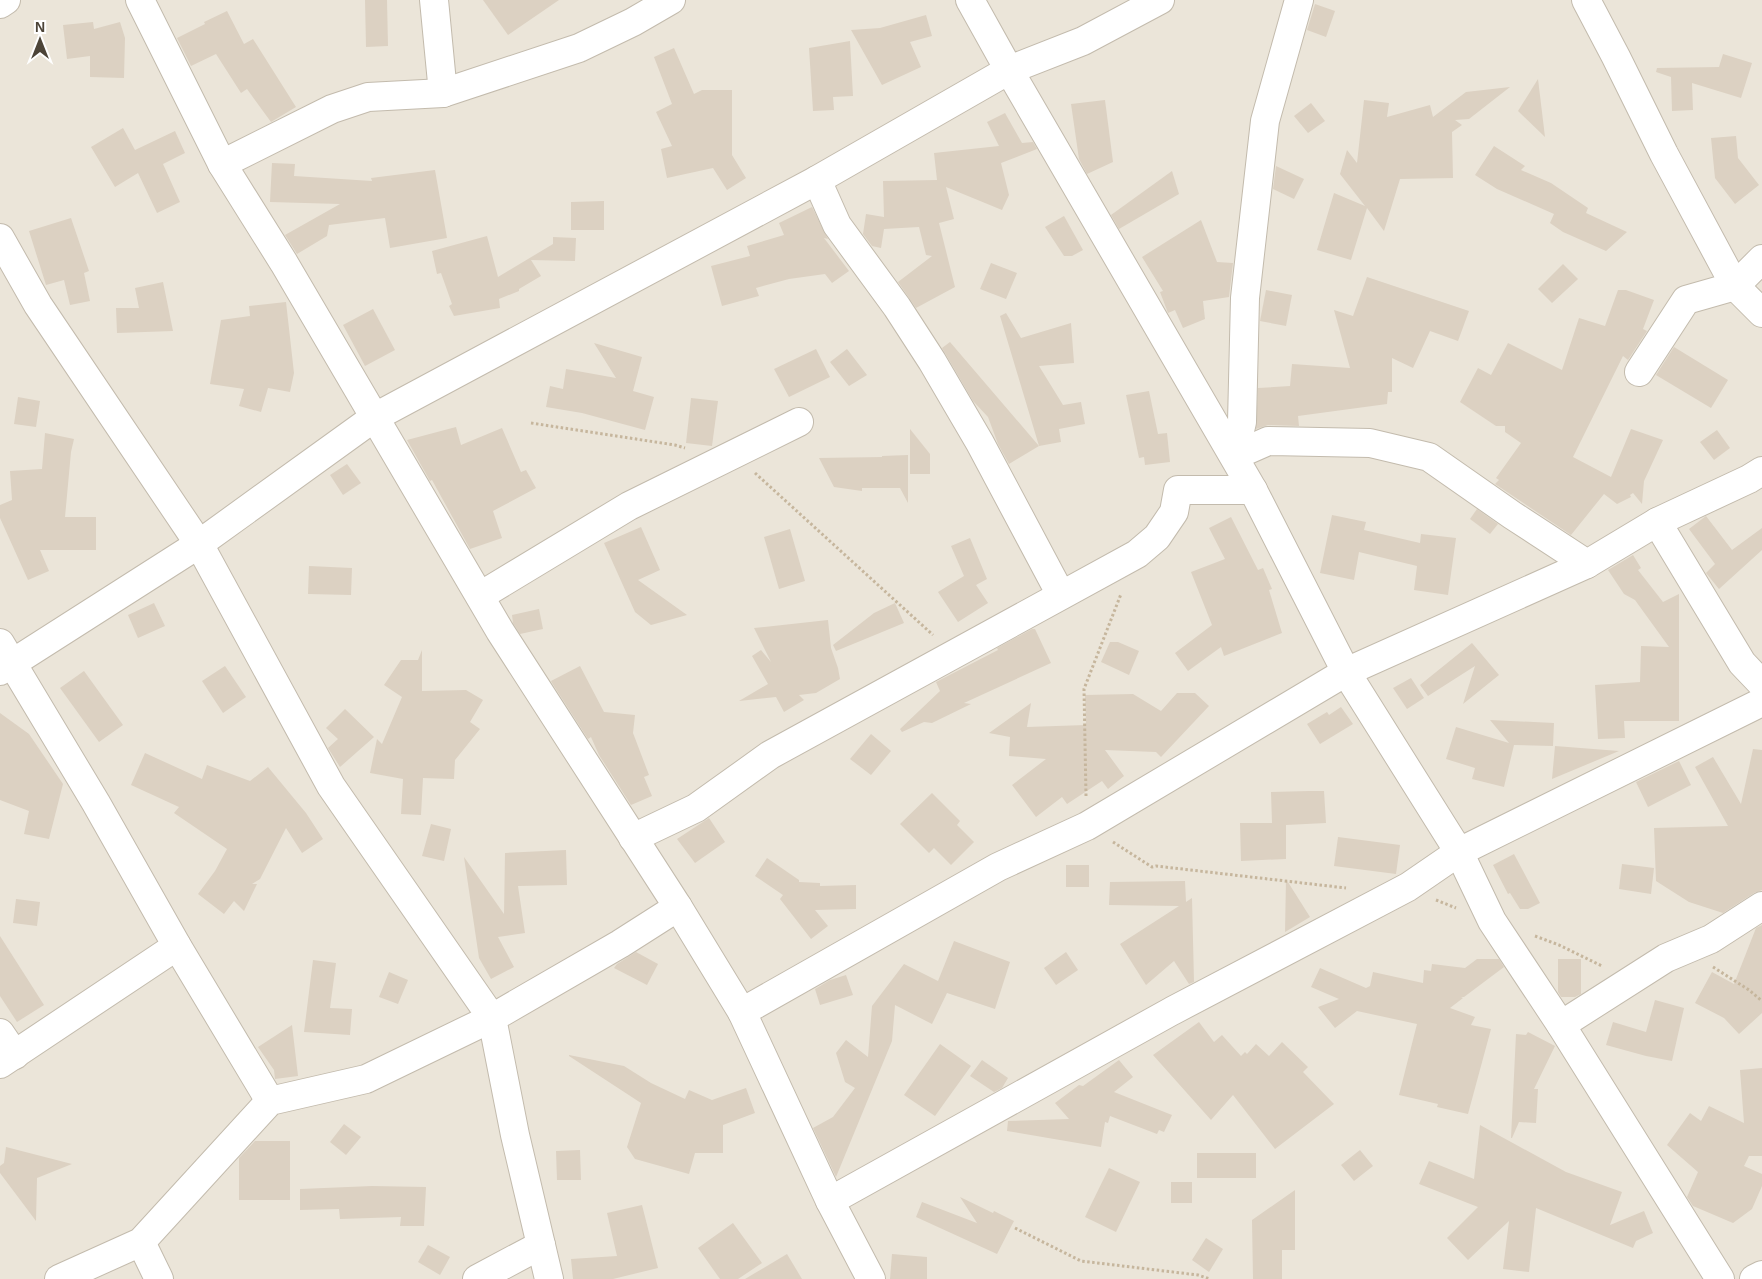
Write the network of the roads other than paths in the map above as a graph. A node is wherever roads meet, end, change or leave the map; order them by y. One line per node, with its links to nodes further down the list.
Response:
1 (6, 0): 9 (street)
2 (140, 0): 12 (street)
3 (434, 0): 11 (street)
4 (671, 0): 11 (street)
5 (970, 0): 10 (street)
6 (1160, 0): 10 (street)
7 (1299, 0): 21 (street)
8 (1586, 0): 16 (street)
9 (0, 4)
10 (1009, 70): 13 (street); 21 (street)
11 (443, 93): 12 (street)
12 (222, 164): 19 (street)
13 (817, 180): 19 (street); 27 (street)
14 (0, 238): 25 (street)
15 (1762, 259): 16 (street)
16 (1735, 286): 17 (street); 18 (street)
17 (1762, 313)
18 (1639, 372)
19 (375, 417): 25 (street); 28 (street)
20 (799, 422): 28 (street)
21 (1234, 456): 23 (street); 26 (street)
22 (1762, 471): 24 (street)
23 (1254, 490): 27 (street); 30 (street)
24 (1657, 522): 26 (street); 31 (street)
25 (199, 544): 29 (street); 39 (street)
26 (1588, 564): 30 (street)
27 (1062, 595): 33 (street)
28 (480, 596): 33 (street)
29 (4, 659): 37 (street)
30 (1346, 672): 34 (street); 38 (street)
31 (1762, 684)
32 (1762, 702): 34 (street)
33 (633, 838): 36 (street)
34 (1459, 852): 40 (street); 43 (street)
35 (1762, 906): 40 (street)
36 (678, 907): 38 (street); 39 (street)
37 (177, 946): 41 (street); 42 (street)
38 (742, 1012): 43 (street)
39 (492, 1018): 42 (street); 45 (street)
40 (1561, 1025): 52 (street)
41 (5, 1050)
42 (270, 1100): 44 (street)
43 (830, 1201): 51 (street)
44 (141, 1242): 47 (street); 48 (street)
45 (541, 1244): 49 (street); 50 (street)
46 (1762, 1274): 53 (street)
47 (59, 1279)
48 (159, 1279)
49 (477, 1279)
50 (549, 1279)
51 (871, 1279)
52 (1720, 1279)
53 (1754, 1279)

